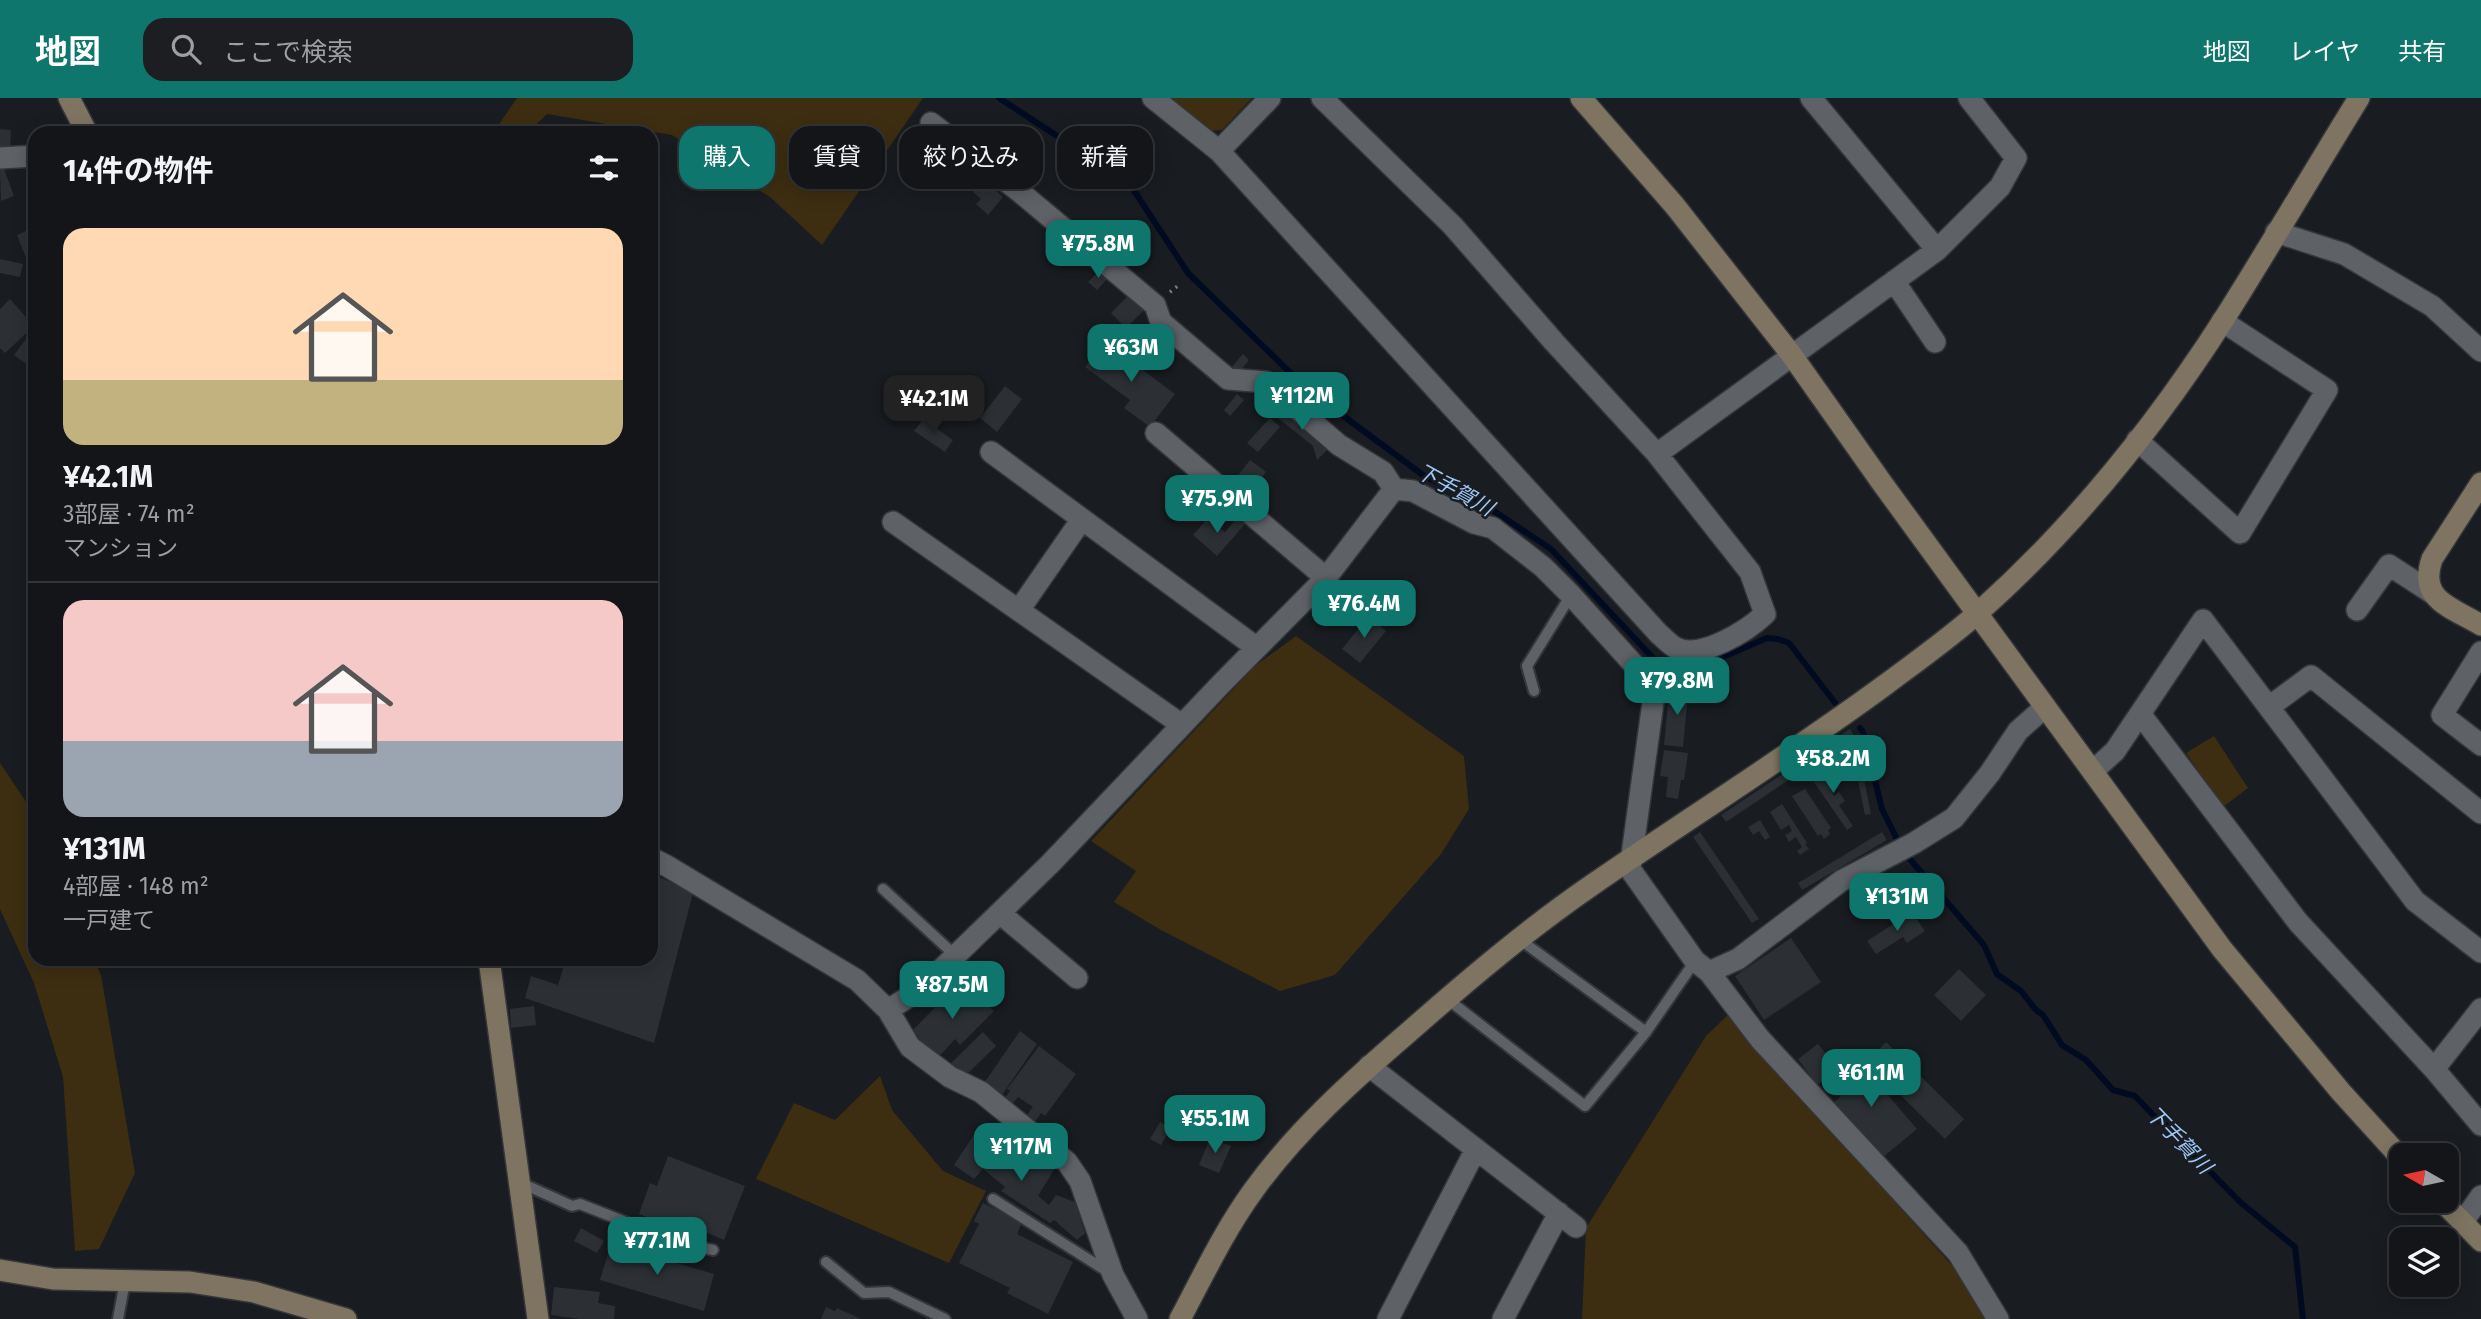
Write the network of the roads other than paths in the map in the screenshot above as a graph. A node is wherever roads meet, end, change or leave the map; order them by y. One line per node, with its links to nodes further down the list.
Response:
1 (69, 98): 10 (street)
2 (1153, 98): 11 (street)
3 (1270, 98): 11 (street)
4 (1321, 98): 24 (street)
5 (1581, 98): 20 (street)
6 (1811, 98): 15 (street)
7 (1969, 98): 15 (street)
8 (2359, 98): 14 (street)
9 (931, 123): 26 (street)
10 (83, 126)
11 (1219, 151): 24 (street)
12 (28, 156): 13 (street)
13 (0, 158)
14 (2276, 232): 17 (street); 19 (street)
15 (1937, 250): 16 (street)
16 (1894, 281): 18 (street); 20 (street)
17 (2222, 321): 22 (street); 22 (street)
18 (1935, 342)
19 (2481, 351)
20 (1791, 354): 24 (street); 34 (street)
21 (1156, 433): 29 (street)
22 (2137, 440): 34 (street)
23 (991, 452): 27 (street)
24 (1657, 454)
25 (2481, 483): 30 (street)
26 (1394, 489): 29 (street); 31 (street)
27 (1082, 519): 32 (street); 36 (street)
28 (893, 522): 32 (street)
29 (1326, 578): 36 (street)
30 (2432, 593): 33 (street); 35 (street)
31 (1571, 595): 38 (lane); 46 (street)
32 (1019, 610): 42 (street)
33 (2357, 610)
34 (1977, 614): 40 (street); 46 (street)
35 (2481, 625)
36 (1257, 648): 42 (street)
37 (2481, 652): 43 (street)
38 (1534, 691)
39 (2269, 707): 41 (street); 45 (street); 51 (street)
40 (2045, 708): 44 (street); 54 (street)
41 (2141, 715): 44 (street); 61 (street)
42 (1182, 725): 49 (street)
43 (2481, 746)
44 (2093, 771): 63 (street)
45 (2481, 813)
46 (1632, 858): 50 (street); 54 (street)
47 (658, 862): 58 (street)
48 (883, 889): 52 (lane)
49 (1001, 914): 52 (street); 55 (street)
50 (1519, 939): 56 (street); 59 (lane)
51 (2481, 952)
52 (957, 957): 58 (street)
53 (490, 966): 65 (street)
54 (1702, 966): 59 (lane); 86 (street)
55 (1077, 978)
56 (1446, 998): 59 (lane); 60 (street)
57 (2481, 1009): 61 (street)
58 (888, 1010): 76 (street)
59 (1646, 1032)
60 (1369, 1066): 64 (street); 83 (street)
61 (2434, 1069): 62 (street)
62 (2481, 1125)
63 (2389, 1144)
64 (1476, 1149): 68 (street); 84 (street)
65 (520, 1182): 73 (lane); 80 (street)
66 (2481, 1196): 70 (street)
67 (993, 1199): 76 (lane)
68 (1559, 1213): 71 (street); 85 (street)
69 (2453, 1213): 70 (street)
70 (2462, 1223): 72 (street)
71 (1576, 1227)
72 (2481, 1241)
73 (713, 1250)
74 (826, 1262): 81 (lane)
75 (0, 1270): 77 (street)
76 (1113, 1275): 82 (street)
77 (125, 1281): 78 (lane); 79 (street)
78 (118, 1319)
79 (345, 1319)
80 (538, 1319)
81 (945, 1319)
82 (1137, 1319)
83 (1180, 1319)
84 (1388, 1319)
85 (1503, 1319)
86 (1998, 1319)

